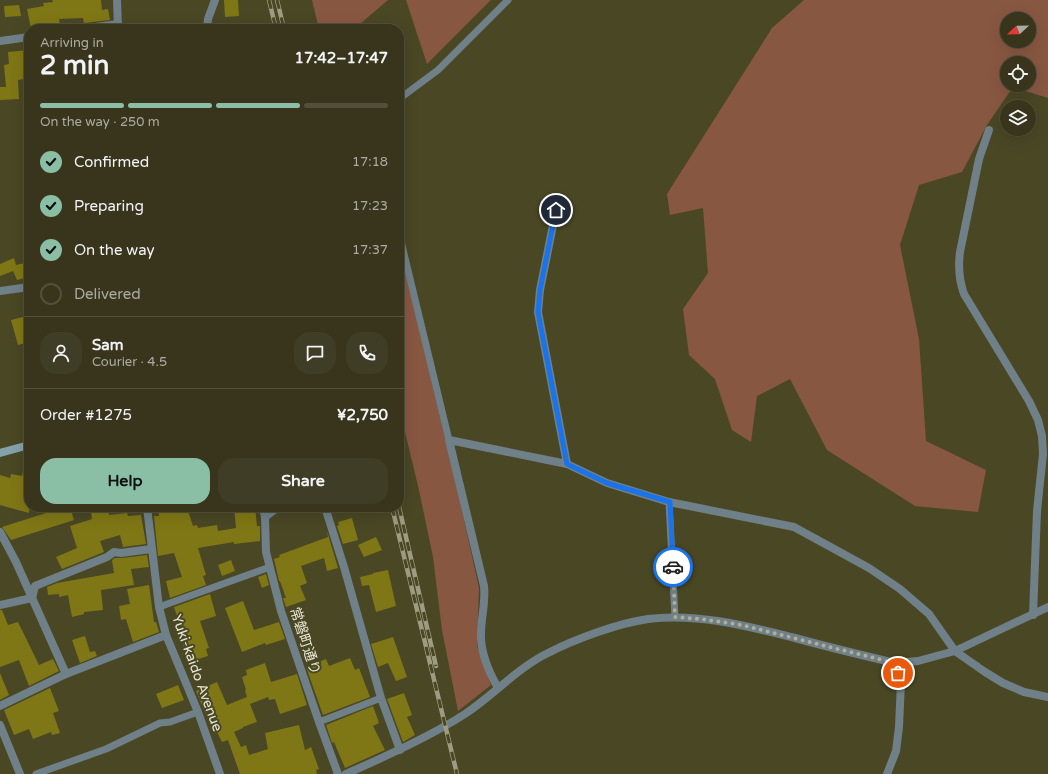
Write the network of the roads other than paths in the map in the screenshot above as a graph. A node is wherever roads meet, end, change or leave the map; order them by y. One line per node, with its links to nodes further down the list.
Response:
1 (117, 0): 4 (street)
2 (215, 0): 5 (street)
3 (508, 0): 8 (lane)
4 (118, 24)
5 (208, 24)
6 (24, 38): 7 (street)
7 (0, 41)
8 (404, 95)
9 (989, 130): 31 (street)
10 (556, 210): 17 (street)
11 (404, 254): 14 (lane)
12 (24, 288): 13 (street)
13 (0, 291)
14 (449, 440): 17 (street); 37 (street)
15 (24, 446): 16 (main road)
16 (0, 453)
17 (567, 464): 18 (street)
18 (670, 502): 32 (lane); 34 (street)
19 (147, 512): 25 (street, Yuki-kaido Avenue)
20 (264, 512): 23 (street, 常磐町通り)
21 (272, 512): 23 (street)
22 (327, 512): 39 (street)
23 (265, 518): 26 (street, 常磐町通り)
24 (0, 532): 27 (street)
25 (151, 549): 27 (street); 29 (street, Yuki-kaido Avenue)
26 (270, 566): 29 (lane); 42 (street, 常磐町通り)
27 (32, 598): 28 (street); 36 (street)
28 (0, 605)
29 (159, 607): 33 (street, Yuki-kaido Avenue)
30 (1048, 607): 31 (street)
31 (1033, 615): 34 (street)
32 (675, 617): 35 (street); 37 (street)
33 (166, 634): 36 (street); 41 (street, Yuki-kaido Avenue)
34 (955, 651): 35 (street); 38 (street)
35 (894, 663): 50 (street)
36 (66, 674): 40 (street)
37 (498, 688): 44 (street)
38 (1048, 697)
39 (381, 698): 42 (lane); 44 (street)
40 (0, 706)
41 (198, 712): 46 (lane); 47 (street, Yuki-kaido Avenue)
42 (319, 722): 48 (street, 常磐町通り)
43 (0, 724): 45 (street)
44 (400, 750): 49 (street)
45 (20, 774)
46 (36, 774)
47 (220, 774)
48 (338, 774)
49 (346, 774)
50 (887, 774)

